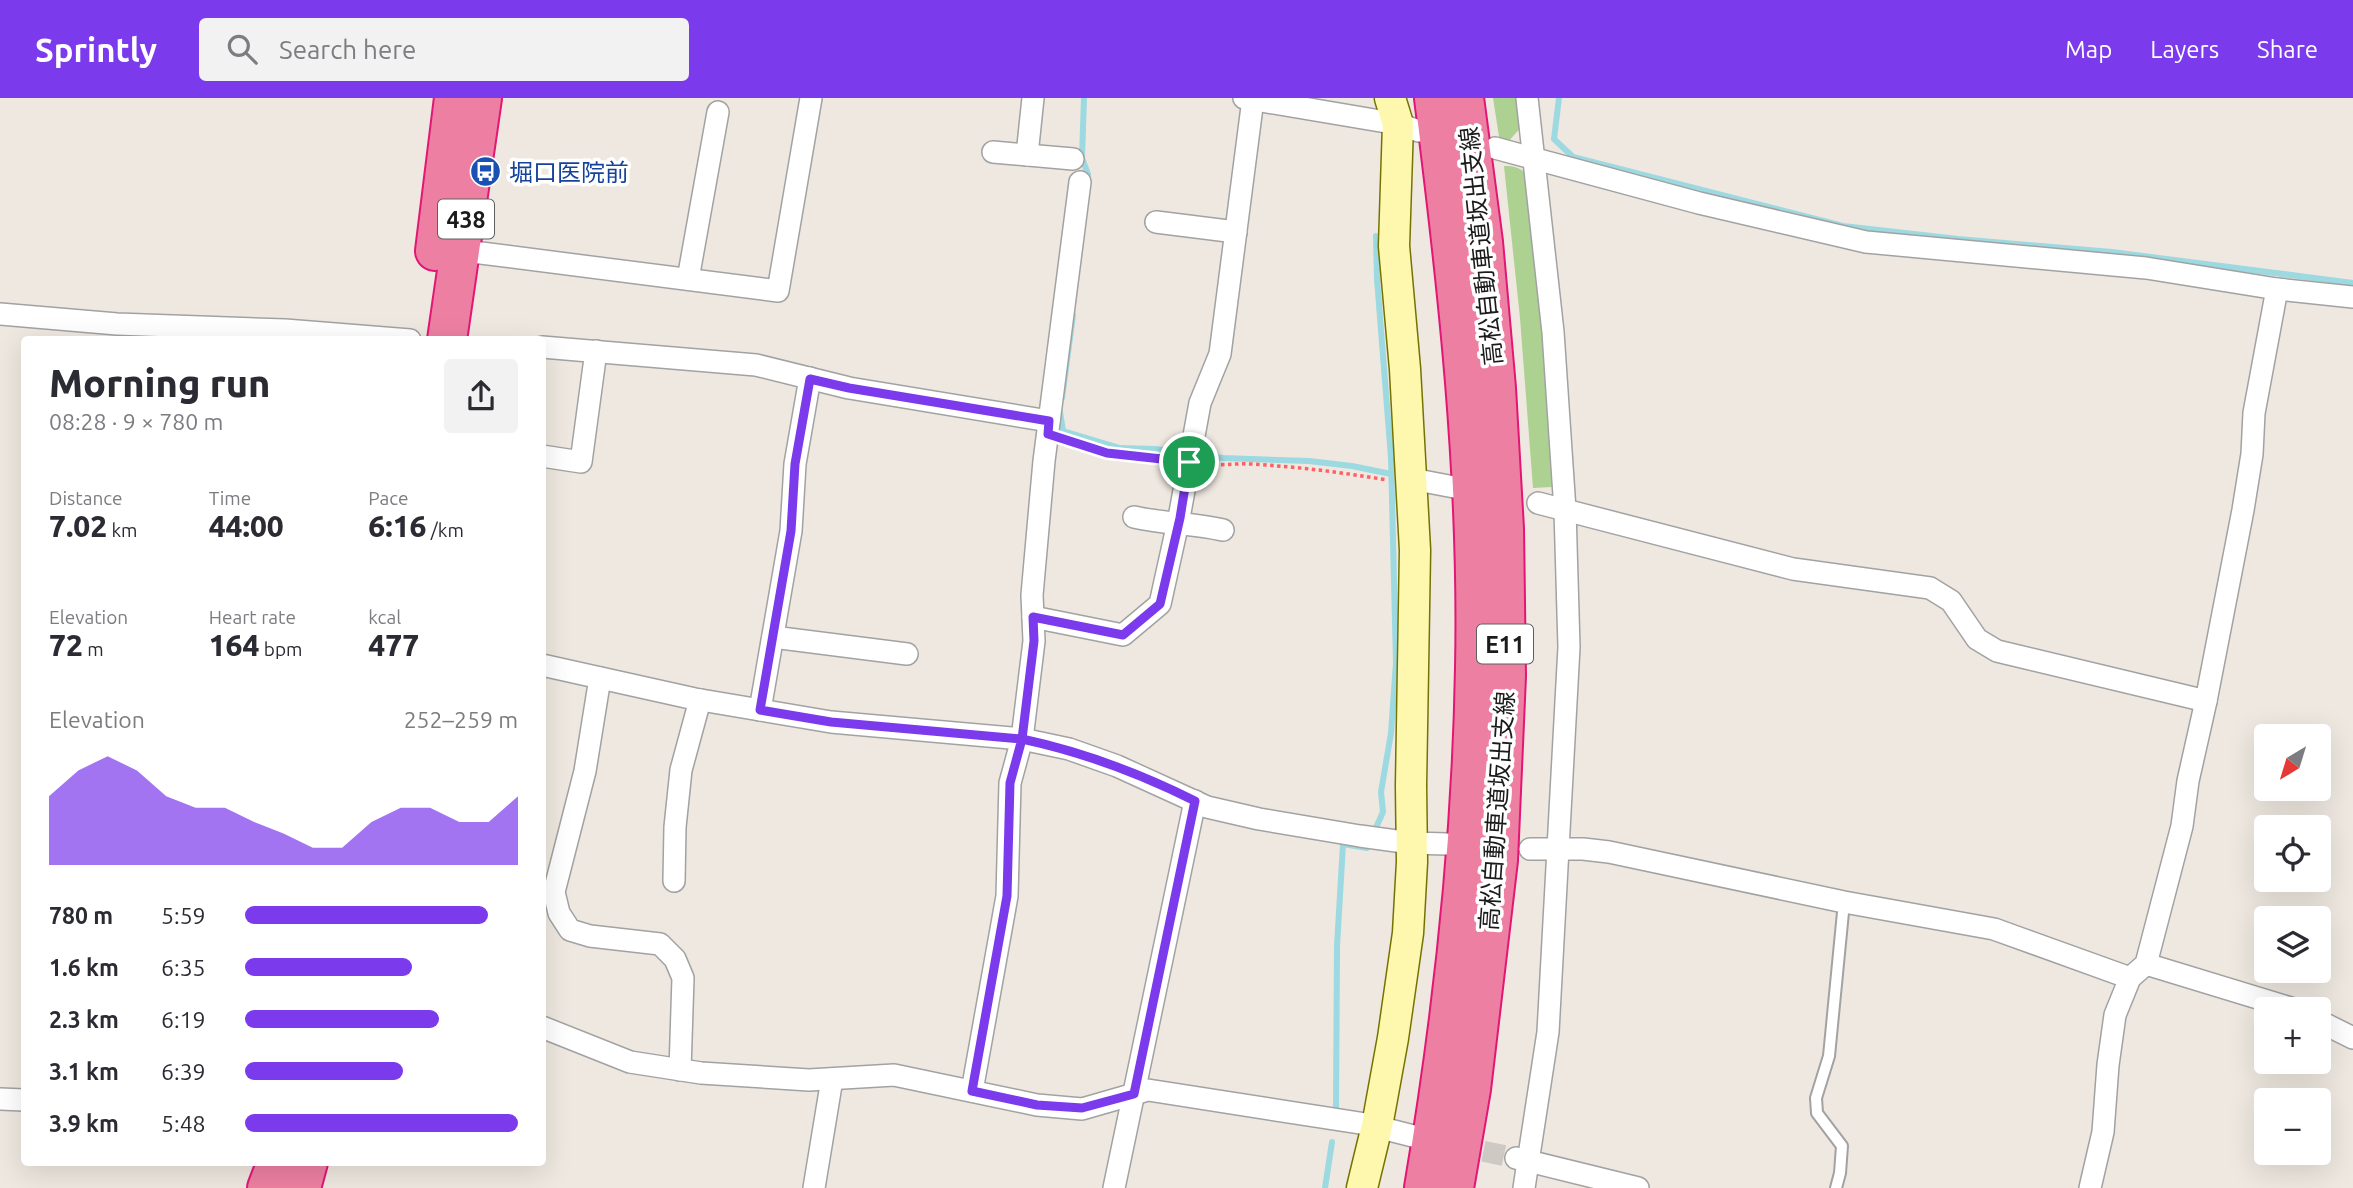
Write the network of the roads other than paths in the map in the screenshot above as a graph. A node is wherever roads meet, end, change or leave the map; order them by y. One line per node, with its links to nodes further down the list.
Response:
1 (454, 98): 18 (highway, 438)
2 (482, 98): 18 (highway, 438)
3 (811, 98): 19 (street)
4 (1033, 98): 12 (street)
5 (1464, 98): 52 (highway, 高松自動車道坂出支線 / E11)
6 (1527, 98): 14 (street)
7 (1249, 99): 9 (street); 17 (street)
8 (718, 112): 19 (street)
9 (1410, 113): 31 (street); 76 (highway, 高松自動車道坂出支線 / E11)
10 (1495, 148): 14 (street)
11 (993, 152): 12 (street)
12 (1027, 155): 13 (street)
13 (1073, 159)
14 (1534, 159): 20 (street); 34 (street)
15 (1080, 182): 29 (street)
16 (1156, 222): 17 (street)
17 (1236, 232): 36 (street)
18 (448, 252): 19 (street); 24 (highway, 438); 25 (highway, 438)
19 (688, 279)
20 (2277, 289): 21 (street); 44 (street)
21 (2353, 297)
22 (0, 314): 23 (street)
23 (360, 336)
24 (425, 336)
25 (447, 336)
26 (546, 347): 27 (street)
27 (596, 351): 28 (street); 30 (street)
28 (810, 379): 29 (street); 39 (street)
29 (1049, 428): 38 (street)
30 (546, 457)
31 (1400, 480): 32 (street); 48 (street)
32 (1454, 487)
33 (1538, 503): 34 (street)
34 (1565, 510): 44 (street); 50 (street)
35 (1134, 517): 36 (street)
36 (1178, 523): 37 (street); 38 (street)
37 (1223, 530)
38 (1033, 617): 46 (street)
39 (773, 636): 40 (street); 45 (street)
40 (907, 654)
41 (546, 666): 42 (street)
42 (600, 678): 43 (street); 51 (street)
43 (700, 700): 45 (street); 53 (street)
44 (2206, 701): 55 (street)
45 (760, 710): 46 (street)
46 (1022, 739): 47 (street); 62 (street)
47 (1195, 801): 48 (street); 63 (street)
48 (1411, 843): 49 (street); 66 (street)
49 (1447, 844)
50 (1557, 849): 52 (street); 54 (street); 68 (street)
51 (553, 851): 60 (street)
52 (1514, 854): 77 (highway, 高松自動車道坂出支線 / E11); 78 (highway)
53 (674, 881)
54 (1843, 902): 55 (street); 81 (lane)
55 (2138, 971): 56 (street); 82 (street)
56 (2254, 999)
57 (2331, 1027): 59 (street)
58 (546, 1029): 60 (street)
59 (2353, 1038)
60 (680, 1070): 61 (street)
61 (832, 1079): 62 (street); 73 (street)
62 (972, 1091): 63 (street)
63 (1134, 1094): 66 (street); 74 (street)
64 (0, 1099): 65 (street)
65 (21, 1100)
66 (1377, 1126): 67 (street); 75 (street)
67 (1417, 1137)
68 (1522, 1159): 79 (street); 80 (street)
69 (276, 1166): 71 (highway)
70 (307, 1166): 72 (highway)
71 (268, 1188)
72 (301, 1188)
73 (814, 1188)
74 (1114, 1188)
75 (1362, 1188)
76 (1424, 1188)
77 (1454, 1188)
78 (1479, 1188)
79 (1524, 1188)
80 (1638, 1188)
81 (1836, 1188)
82 (2090, 1188)

